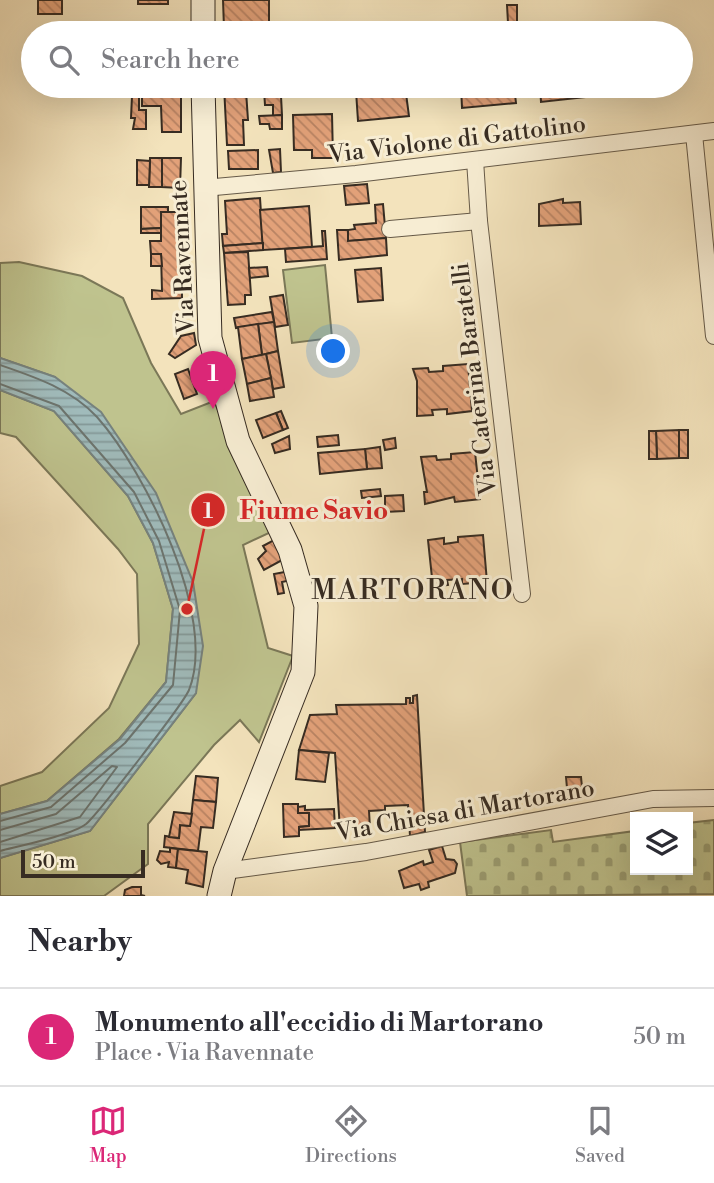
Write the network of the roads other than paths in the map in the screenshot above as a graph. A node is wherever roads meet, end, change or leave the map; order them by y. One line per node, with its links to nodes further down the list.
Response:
1 (203, 0): 2 (main road)
2 (203, 21)
3 (204, 98): 7 (main road, Via Ravennate)
4 (714, 131): 5 (street, Via Violone di Gattolino)
5 (694, 134): 6 (street, Via Violone di Gattolino); 10 (street)
6 (475, 160): 7 (street, Via Violone di Gattolino); 8 (street, Via Caterina Baratelli)
7 (204, 188): 13 (main road, Via Ravennate)
8 (479, 221): 9 (street); 11 (street, Via Caterina Baratelli)
9 (390, 229)
10 (714, 336)
11 (522, 593)
12 (714, 798): 13 (street, Via Chiesa di Martorano)
13 (225, 871): 14 (main road, Via Ravennate)
14 (219, 896)

